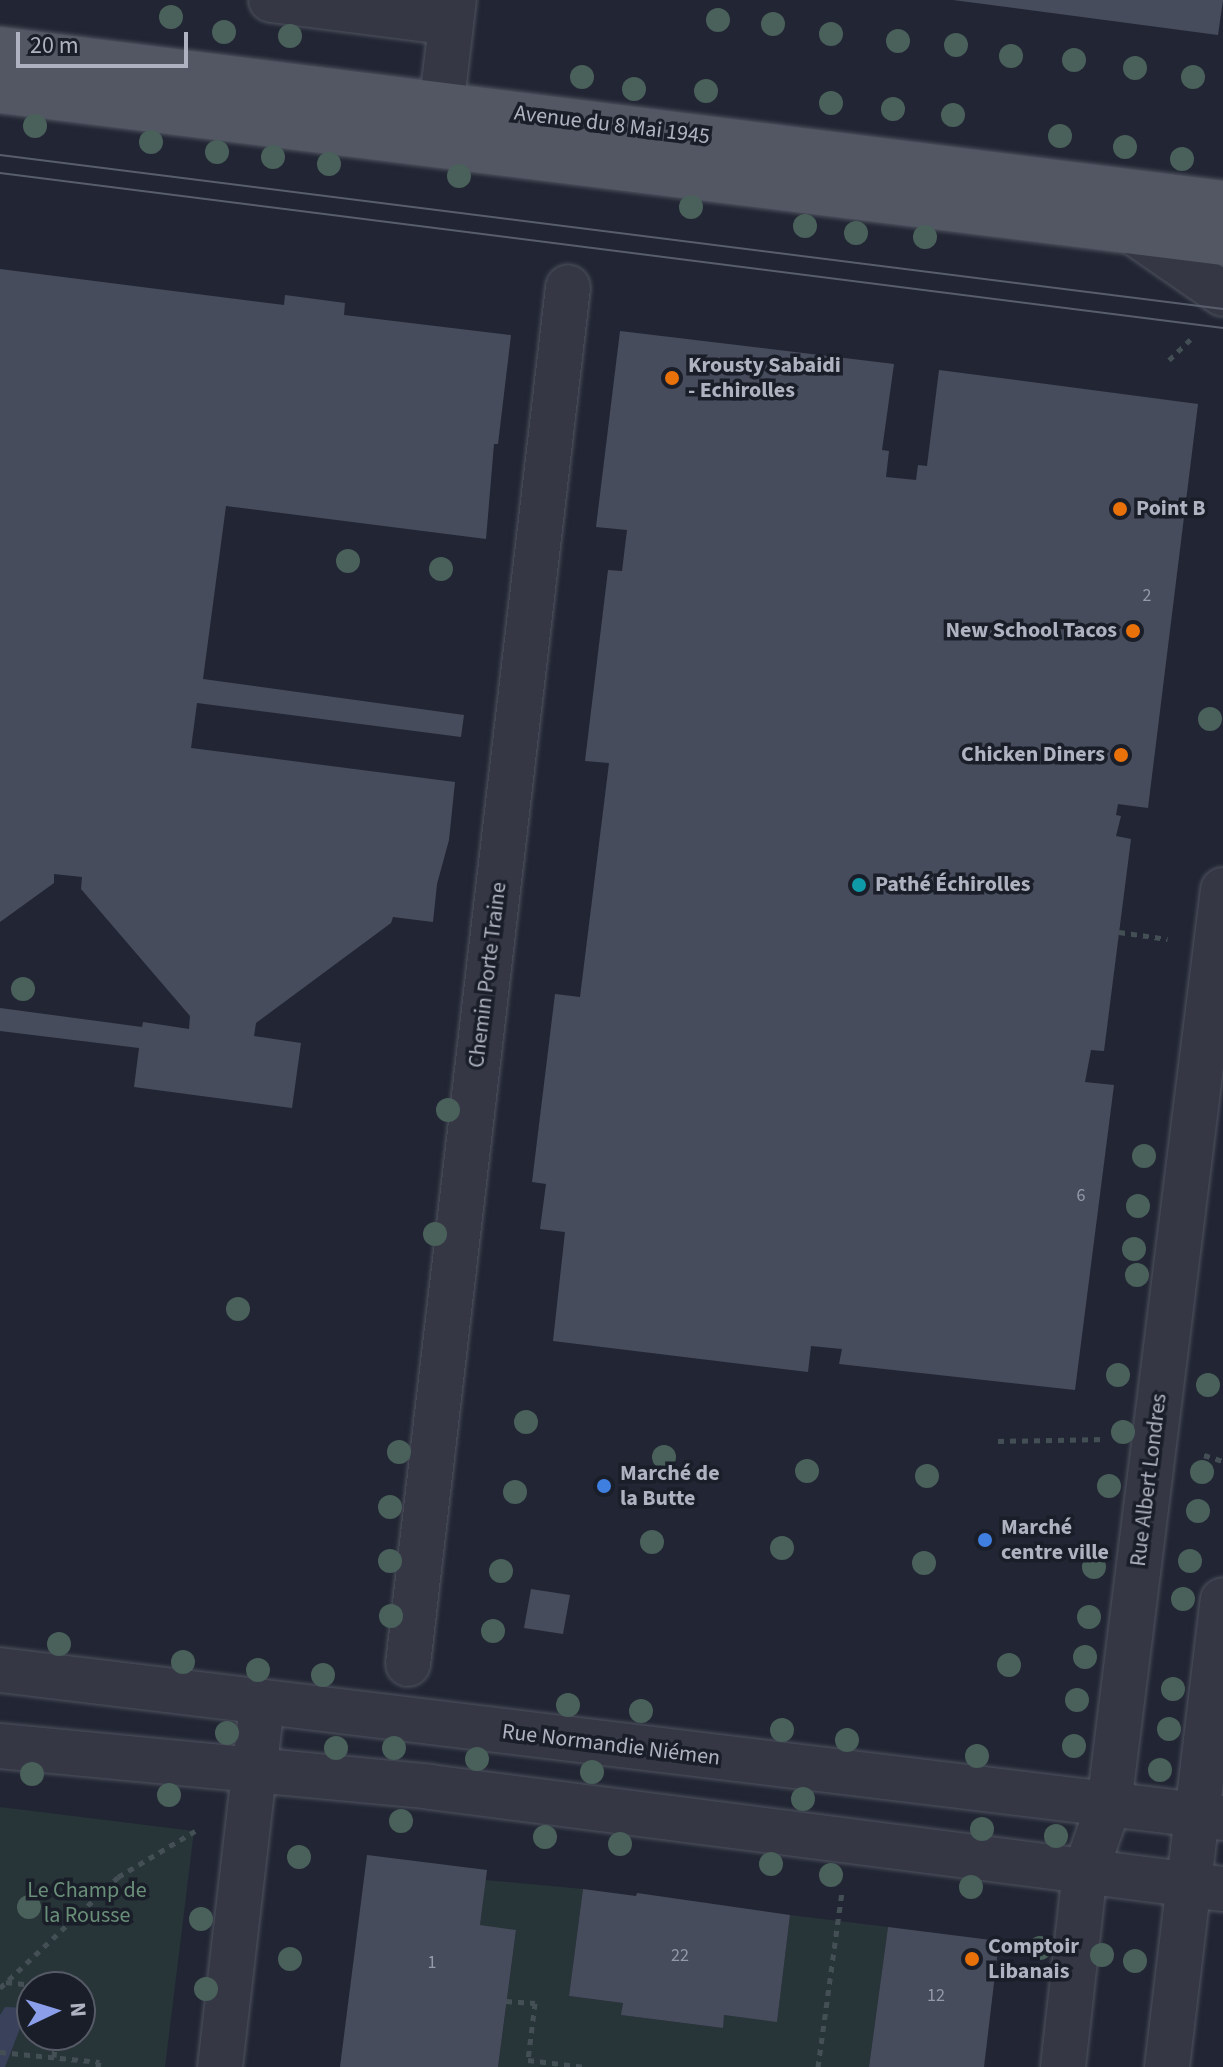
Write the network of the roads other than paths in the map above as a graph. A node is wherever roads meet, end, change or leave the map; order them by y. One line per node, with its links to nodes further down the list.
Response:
1 (271, 0): 2 (street)
2 (453, 12): 5 (street)
3 (0, 49): 5 (main road, Avenue du 8 Mai 1945)
4 (0, 91): 5 (main road, Avenue du 8 Mai 1945)
5 (440, 124): 6 (main road, Avenue du 8 Mai 1945); 7 (main road, Avenue du 8 Mai 1945)
6 (1223, 203)
7 (1133, 232): 8 (main road, Avenue du 8 Mai 1945); 10 (street)
8 (1223, 243)
9 (568, 287): 13 (street, Chemin Porte Traine)
10 (1223, 294)
11 (1223, 890): 20 (street, Rue Albert Londres)
12 (1223, 1600): 21 (street)
13 (408, 1664)
14 (0, 1670): 15 (street, Rue Normandie Niémen)
15 (262, 1702): 16 (street, Rue Normandie Niémen); 18 (street)
16 (437, 1724): 19 (street); 20 (street, Rue Normandie Niémen)
17 (0, 1746): 18 (street)
18 (255, 1769): 19 (street); 24 (street)
19 (430, 1787): 22 (street)
20 (1109, 1805): 21 (street, Rue Normandie Niémen); 22 (street, Rue Albert Londres)
21 (1210, 1816): 23 (street)
22 (1085, 1872): 23 (street); 25 (street, Rue Albert Londres)
23 (1206, 1887): 26 (street)
24 (220, 2067)
25 (1063, 2067)
26 (1167, 2067)

